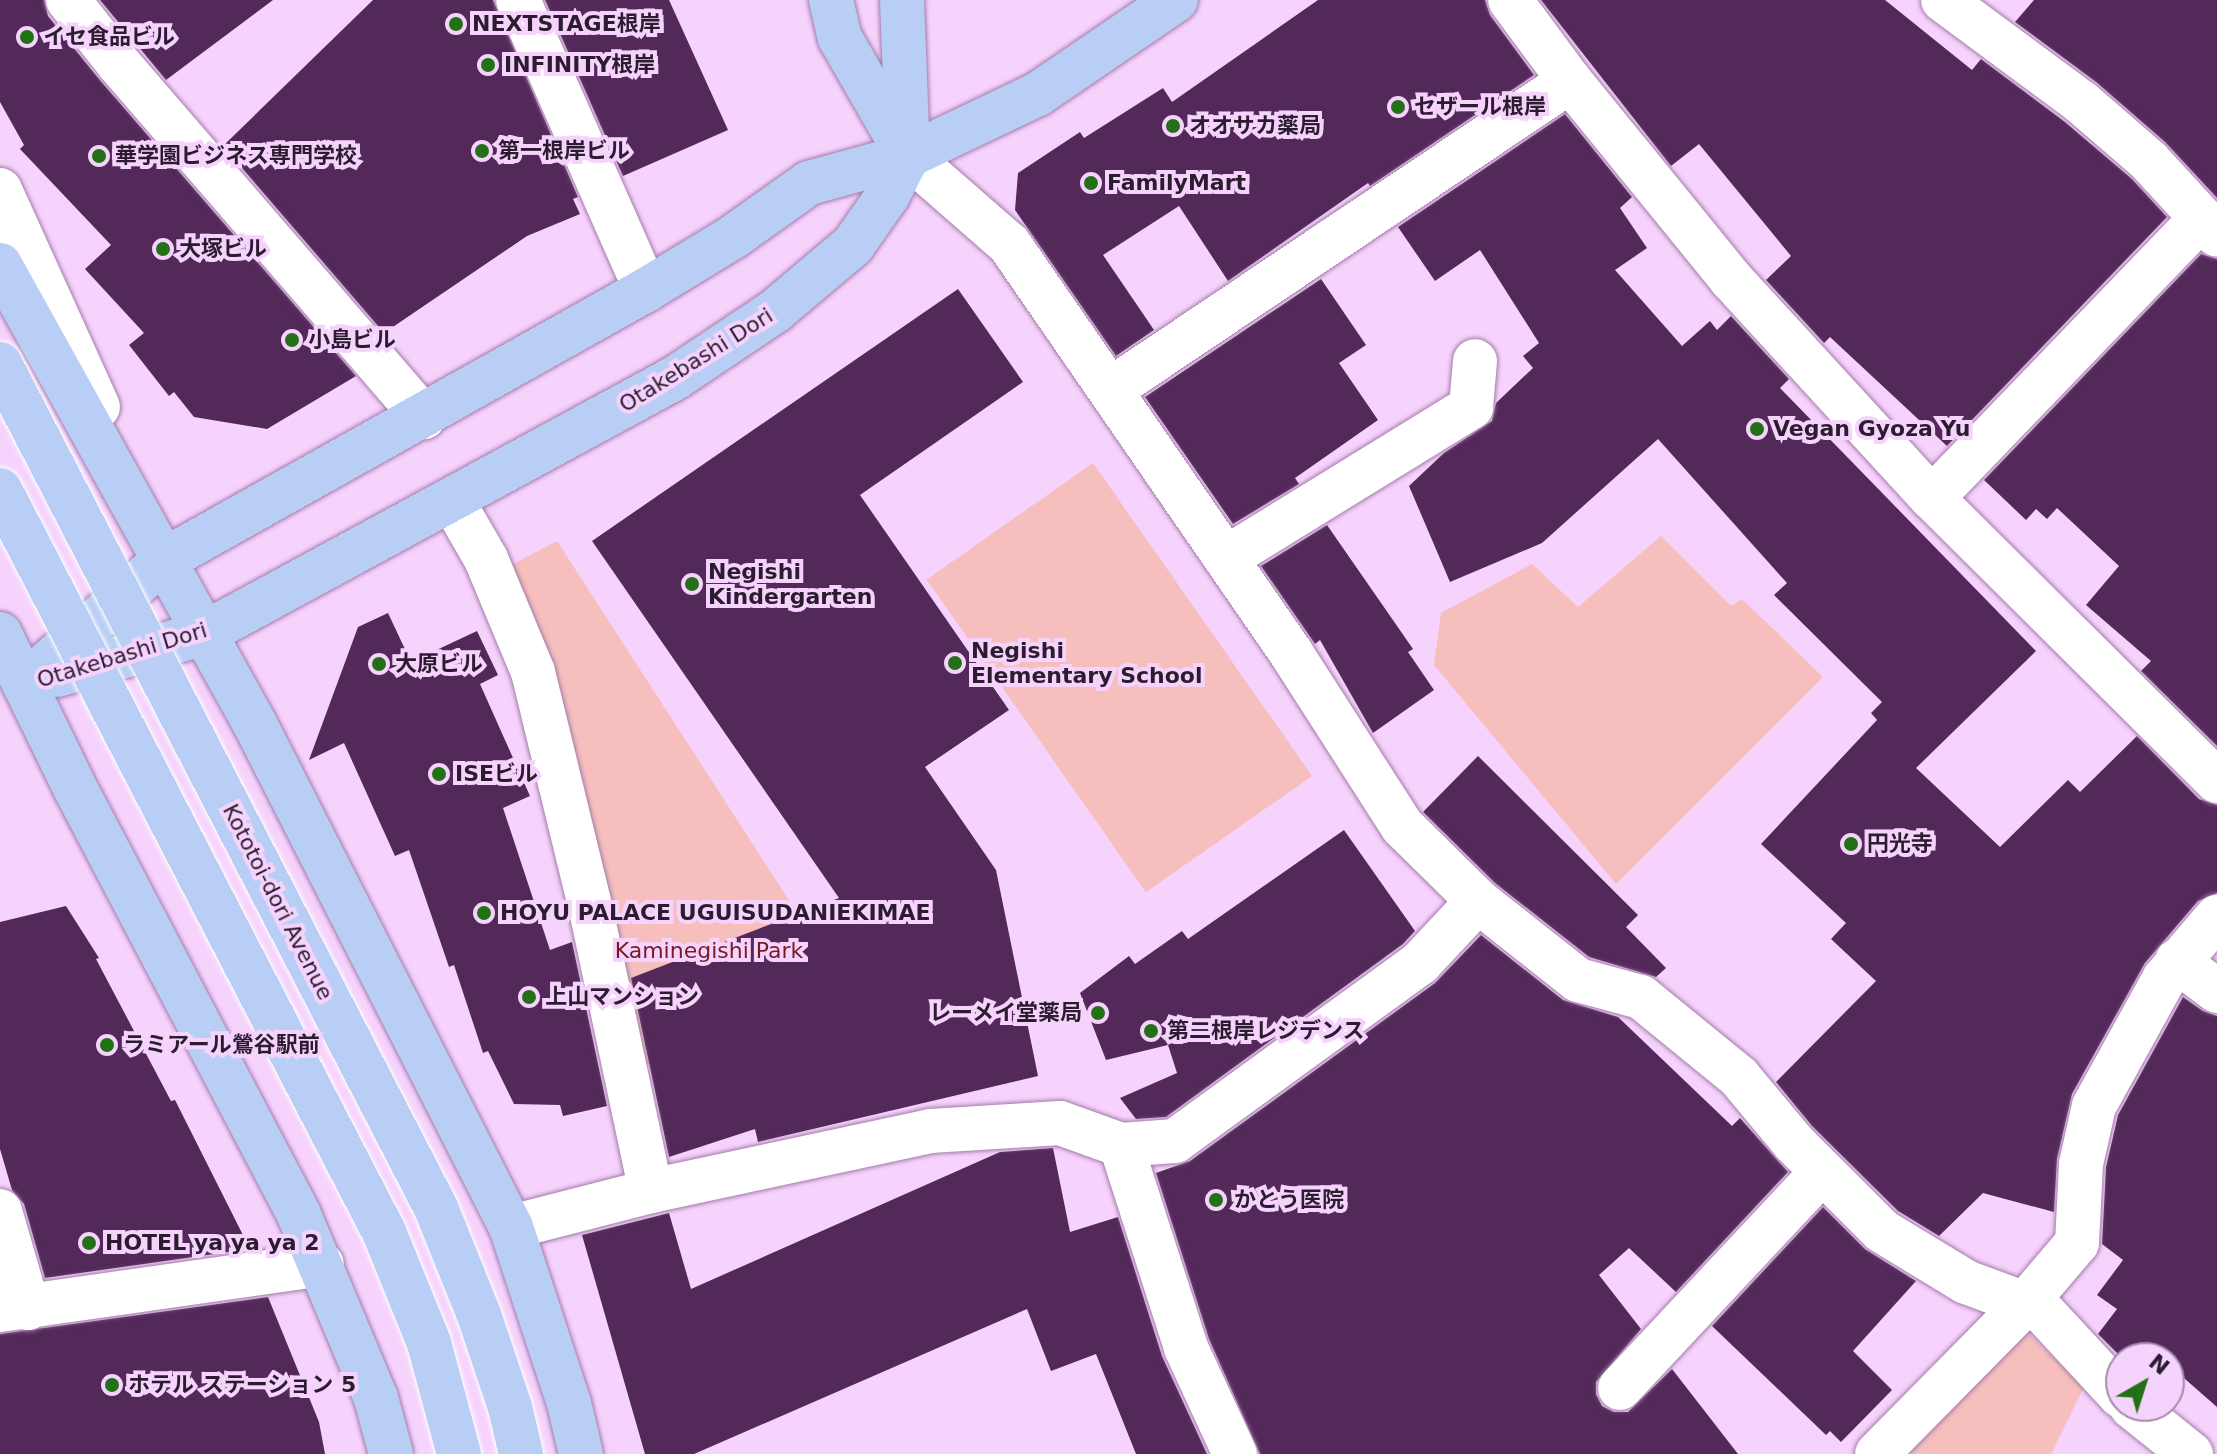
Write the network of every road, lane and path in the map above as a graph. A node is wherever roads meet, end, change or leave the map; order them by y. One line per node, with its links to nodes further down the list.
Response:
1 (68, 0): 17 (street)
2 (518, 0): 13 (street)
3 (831, 0): 9 (main road)
4 (902, 0): 9 (main road)
5 (1176, 0): 9 (main road, Otakebashi Dori)
6 (1510, 0): 8 (street)
7 (1943, 0): 11 (street)
8 (1570, 81): 16 (street); 19 (street)
9 (908, 156): 13 (main road, Otakebashi Dori); 16 (street); 20 (main road, Otakebashi Dori)
10 (0, 190): 22 (street)
11 (2209, 227): 19 (street)
12 (2, 269): 22 (main road)
13 (646, 290): 17 (main road, Otakebashi Dori)
14 (1475, 361): 21 (street)
15 (0, 364): 44 (main road, Kototoi-dori Avenue, bridge)
16 (1110, 390): 21 (street)
17 (424, 417): 22 (main road, Otakebashi Dori)
18 (0, 490): 43 (main road, bridge)
19 (1932, 498): 26 (street)
20 (452, 500): 23 (main road, Otakebashi Dori); 33 (street)
21 (1226, 558): 27 (street)
22 (164, 560): 23 (main road); 25 (main road, Otakebashi Dori)
23 (205, 633): 25 (main road, Otakebashi Dori); 35 (main road)
24 (0, 634): 25 (main road)
25 (8, 675): 36 (main road)
26 (2217, 781)
27 (1478, 901): 31 (street); 32 (street)
28 (2217, 917): 29 (street)
29 (2177, 961): 30 (street); 37 (street)
30 (2217, 991)
31 (1121, 1145): 33 (street); 46 (street)
32 (1821, 1173): 37 (street); 40 (street)
33 (651, 1191): 35 (street)
34 (0, 1211): 38 (street)
35 (511, 1227): 45 (main road)
36 (322, 1264): 38 (street); 42 (main road)
37 (2028, 1302): 39 (street); 47 (street)
38 (14, 1309)
39 (2105, 1380)
40 (1620, 1388)
41 (2151, 1422): 48 (street)
42 (391, 1454)
43 (459, 1454)
44 (521, 1454)
45 (581, 1454)
46 (1235, 1454)
47 (1877, 1454)
48 (2191, 1454)

